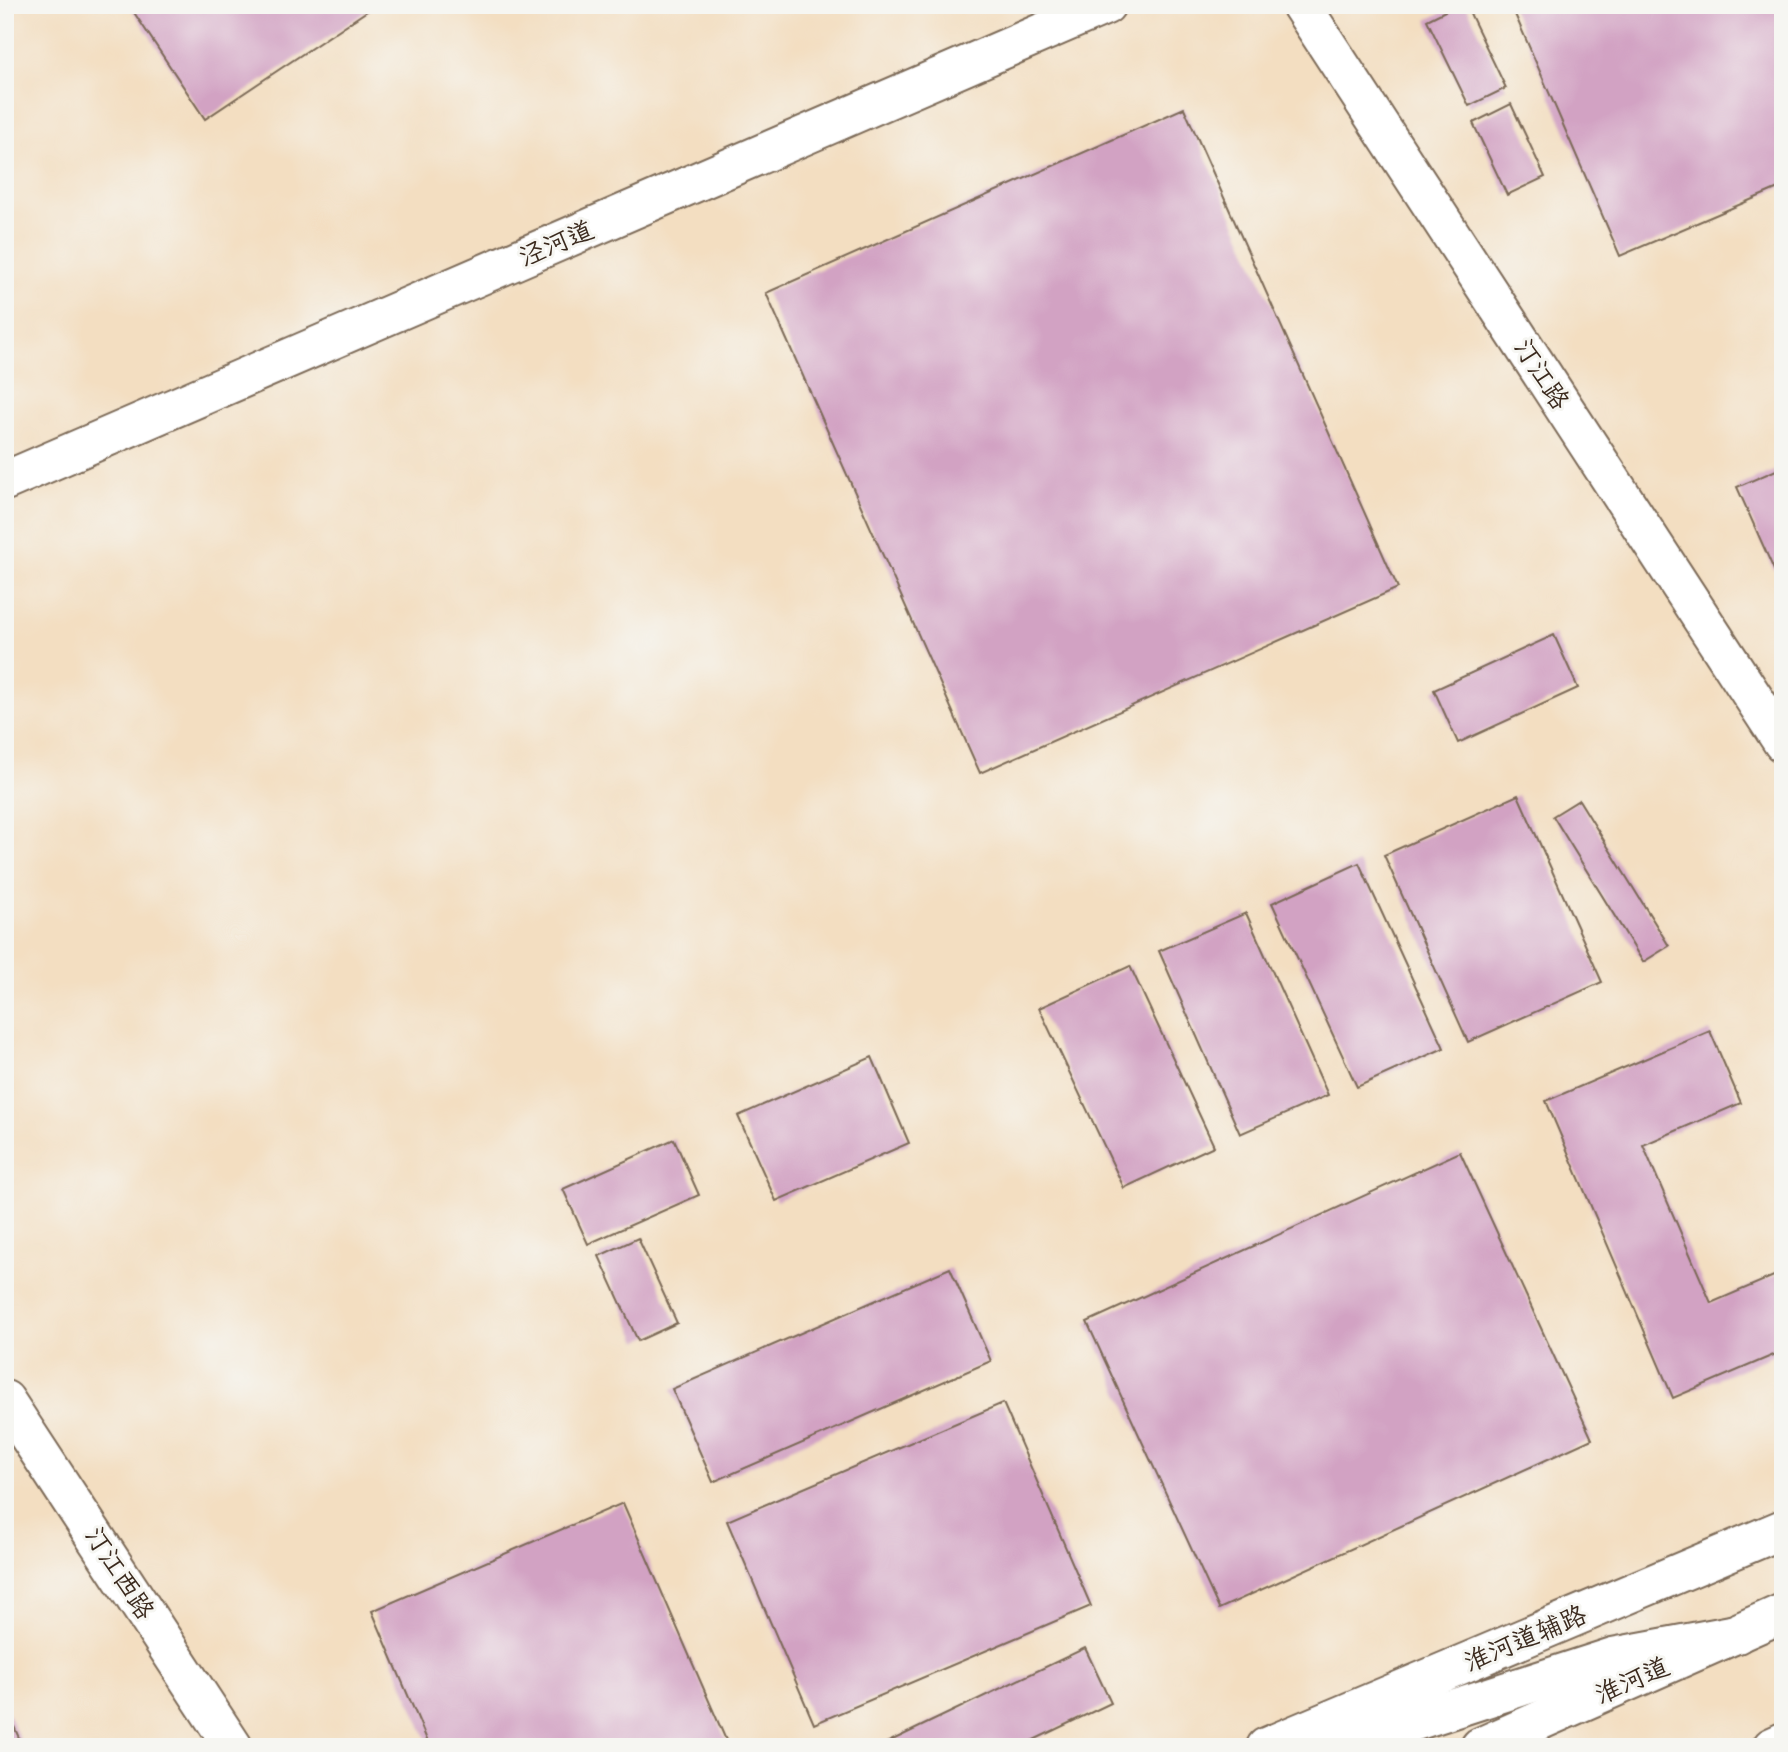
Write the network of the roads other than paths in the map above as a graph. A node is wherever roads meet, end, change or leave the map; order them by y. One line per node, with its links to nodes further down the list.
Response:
1 (1106, 5): 3 (main road, 泾河道)
2 (1301, 5): 4 (main road, 汀江路)
3 (5, 481)
4 (1783, 743)
5 (5, 1400): 10 (main road, 汀江西路)
6 (1783, 1529): 11 (main road, 淮河道辅路)
7 (1783, 1613): 8 (main road, 淮河道)
8 (1737, 1634): 12 (main road); 13 (main road, 淮河道)
9 (1783, 1742): 14 (main road)
10 (233, 1747)
11 (1266, 1747)
12 (1335, 1747)
13 (1480, 1747)
14 (1772, 1747)

